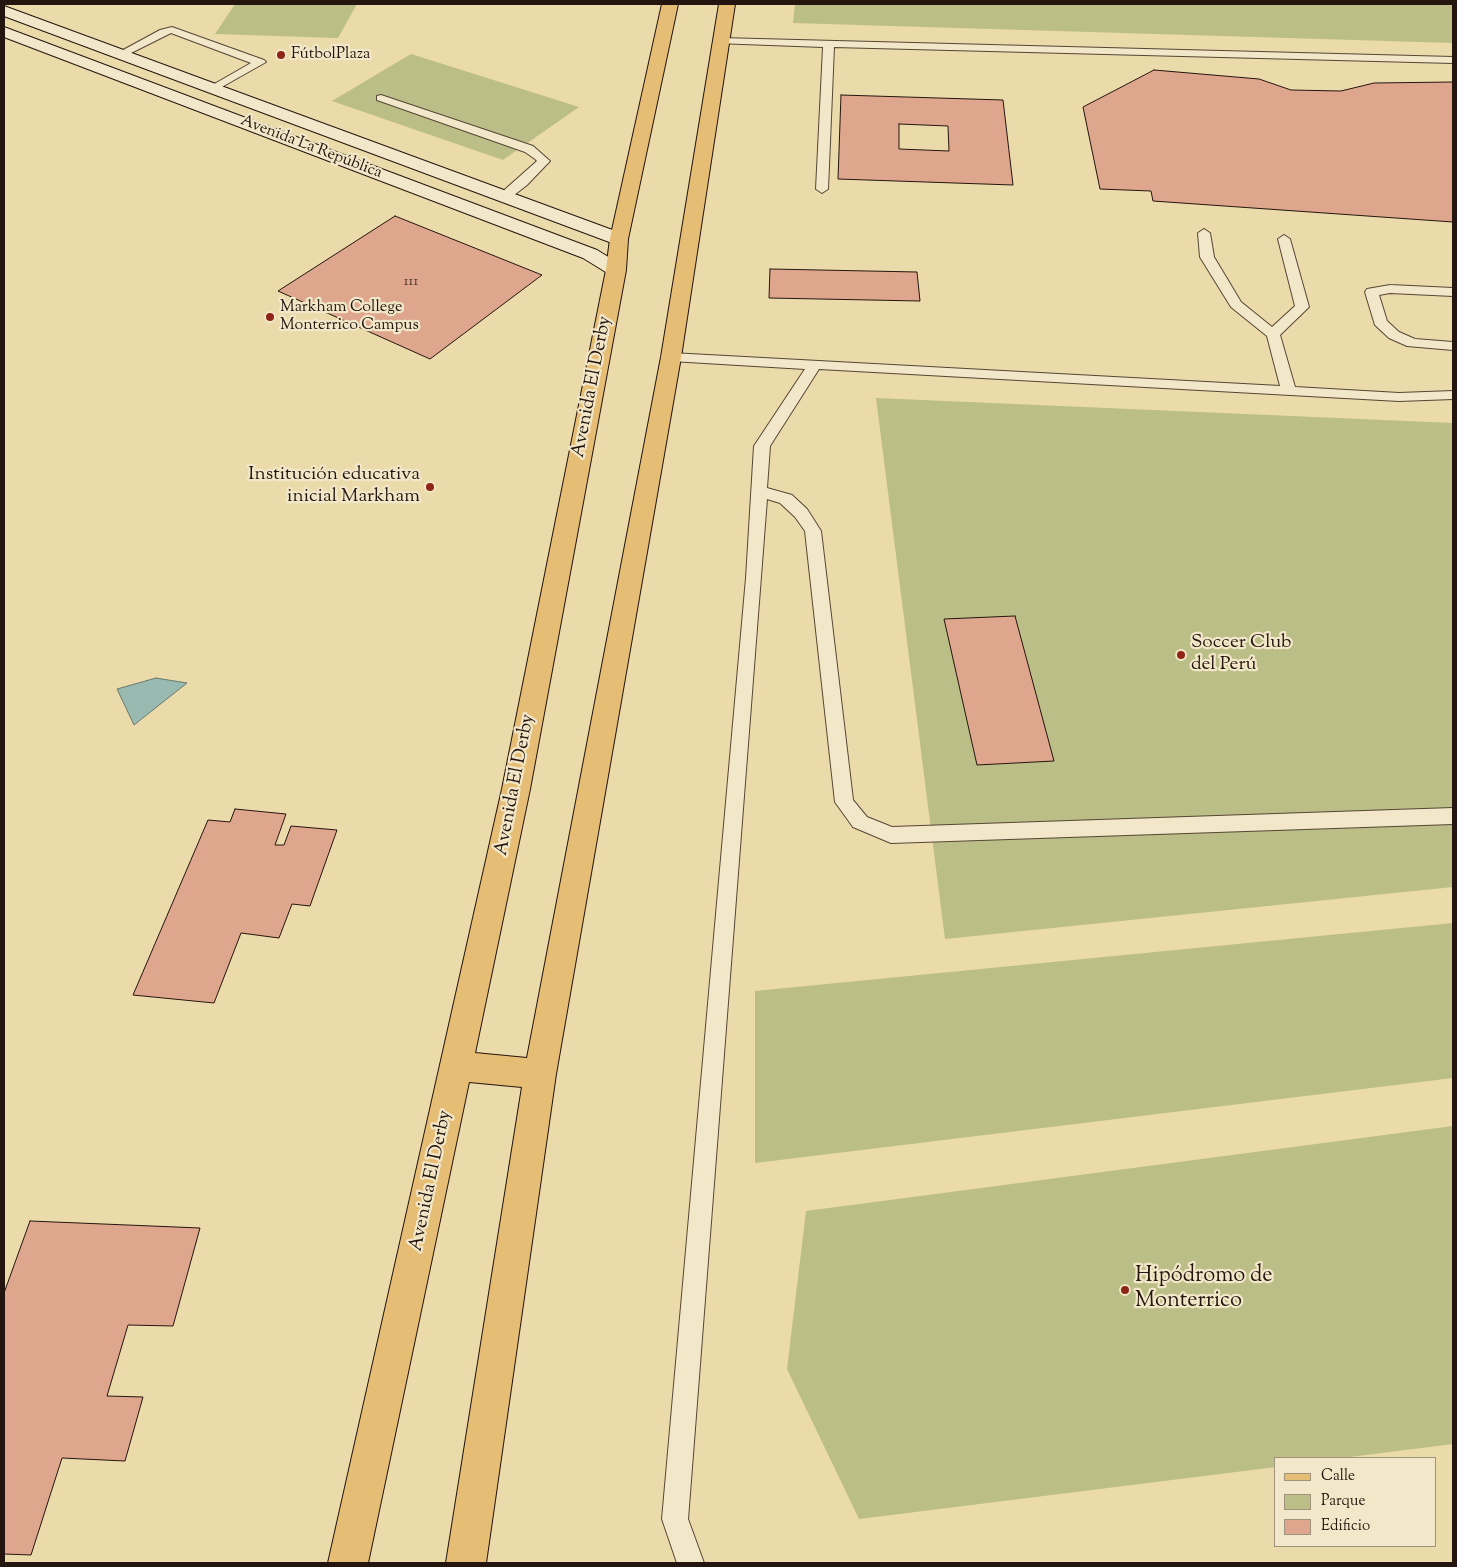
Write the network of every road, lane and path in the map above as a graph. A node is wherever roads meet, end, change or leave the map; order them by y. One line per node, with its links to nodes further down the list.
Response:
1 (670, 4): 15 (main road, Avenida El Derby)
2 (727, 4): 6 (main road)
3 (744, 4): 6 (main road)
4 (4, 11): 8 (street, Avenida La República)
5 (4, 32): 17 (street, Avenida La República)
6 (720, 41): 7 (lane); 21 (main road)
7 (829, 44): 9 (lane); 12 (lane)
8 (120, 55): 10 (street, Avenida La República); 10 (lane)
9 (1453, 60)
10 (213, 88): 13 (street, Avenida La República)
11 (381, 98): 13 (lane)
12 (822, 189)
13 (505, 196): 15 (street, Avenida La República)
14 (1204, 233): 19 (lane)
15 (619, 239): 17 (main road, Avenida El Derby)
16 (1284, 240): 19 (lane)
17 (616, 270): 27 (main road, Avenida El Derby)
18 (1453, 292): 20 (lane)
19 (1273, 334): 23 (lane)
20 (1453, 346)
21 (671, 357): 22 (lane); 28 (main road)
22 (815, 365): 23 (lane); 25 (lane)
23 (1289, 391): 24 (lane)
24 (1453, 395)
25 (759, 491): 26 (lane); 31 (lane)
26 (1453, 816)
27 (457, 1066): 28 (main road); 29 (main road, Avenida El Derby)
28 (540, 1074): 30 (main road)
29 (348, 1563)
30 (466, 1563)
31 (690, 1563)

